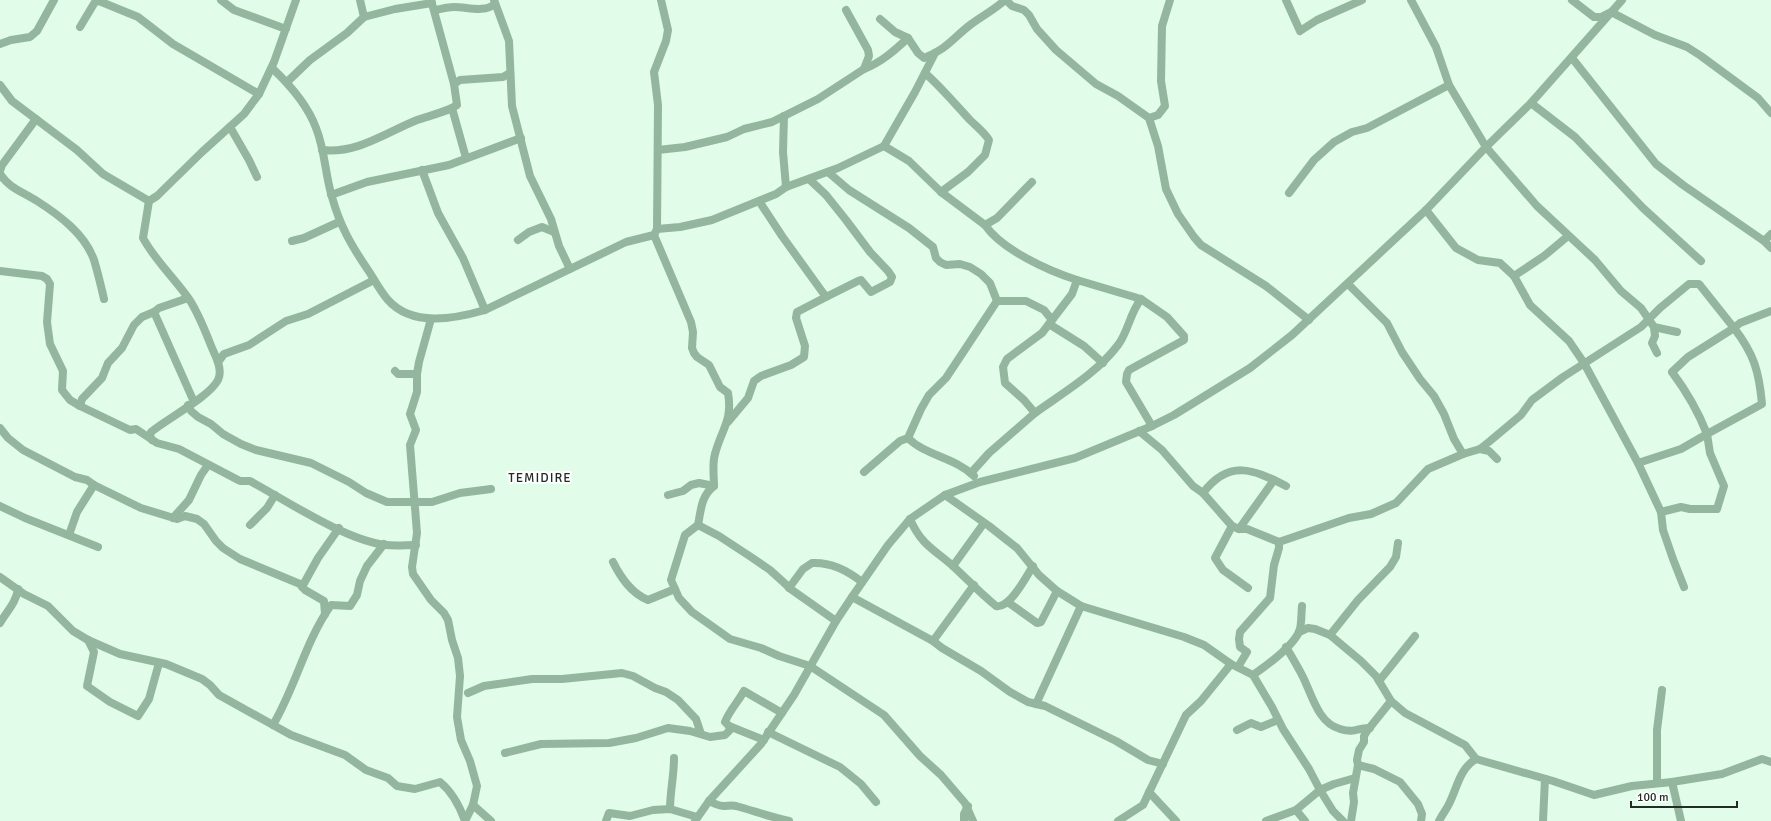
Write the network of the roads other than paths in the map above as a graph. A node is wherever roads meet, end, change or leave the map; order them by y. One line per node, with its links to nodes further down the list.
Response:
1 (54, 0): 22 (street)
2 (220, 0): 20 (street)
3 (296, 0): 20 (street)
4 (360, 0): 17 (street)
5 (661, 0): 45 (street)
6 (1006, 0): 23 (street); 38 (street)
7 (1170, 0): 38 (street)
8 (1286, 0): 9 (street)
9 (1362, 0)
10 (1411, 0): 32 (street)
11 (1572, 0): 16 (street)
12 (1622, 0): 16 (street)
13 (495, 2): 14 (street); 28 (street)
14 (433, 4): 17 (street); 30 (street)
15 (846, 10): 26 (street)
16 (1611, 12): 24 (street); 36 (street)
17 (364, 16): 29 (street)
18 (880, 19): 21 (street)
19 (80, 27): 33 (street)
20 (286, 29): 25 (street)
21 (908, 38): 23 (street); 26 (street)
22 (0, 44)
23 (935, 53): 27 (street)
24 (1572, 58): 34 (street); 68 (street)
25 (272, 68): 29 (street); 33 (street)
26 (864, 69): 37 (street)
27 (925, 72): 42 (street); 54 (street)
28 (510, 73): 30 (street); 41 (street)
29 (287, 82): 44 (street)
30 (454, 84): 35 (street)
31 (0, 85): 39 (street)
32 (1450, 86): 43 (street); 55 (street)
33 (258, 94): 40 (street)
34 (1531, 103): 43 (street); 70 (street)
35 (452, 108): 44 (street); 46 (street)
36 (1771, 113)
37 (784, 116): 45 (street); 53 (street)
38 (1149, 118): 87 (street)
39 (36, 119): 49 (street); 57 (street)
40 (230, 127): 50 (street); 57 (street)
41 (520, 138): 46 (street); 62 (street)
42 (884, 146): 48 (street); 54 (street)
43 (1486, 147): 59 (street); 65 (street)
44 (322, 150): 56 (street)
45 (658, 150): 63 (street)
46 (466, 158): 47 (street)
47 (422, 170): 56 (street); 82 (street)
48 (828, 172): 51 (street); 81 (street)
49 (0, 173): 79 (street)
50 (257, 177)
51 (809, 179): 53 (street); 77 (street)
52 (1032, 182): 61 (street)
53 (786, 187): 58 (street)
54 (941, 192): 61 (street)
55 (1289, 193)
56 (331, 195): 60 (street)
57 (150, 201): 78 (street)
58 (759, 201): 63 (street); 77 (street)
59 (1426, 210): 73 (street); 76 (street)
60 (339, 222): 67 (street); 74 (street)
61 (985, 225): 75 (street)
62 (554, 232): 66 (street); 71 (street)
63 (656, 232): 71 (street); 101 (street)
64 (1771, 234): 68 (street)
65 (1568, 236): 73 (street); 85 (street)
66 (518, 240)
67 (292, 241)
68 (1764, 241): 69 (street)
69 (1771, 248)
70 (1701, 261)
71 (570, 269): 82 (street)
72 (0, 271): 99 (street)
73 (1514, 276): 95 (street)
74 (374, 280): 86 (street); 93 (street)
75 (1077, 280): 80 (street); 88 (street)
76 (1348, 284): 87 (street); 111 (street)
77 (826, 296): 101 (street)
78 (188, 298): 84 (street); 93 (street)
79 (104, 299)
80 (1141, 299): 94 (street); 103 (street)
81 (997, 301): 88 (street); 108 (street)
82 (485, 310): 86 (street)
83 (1771, 311): 90 (street)
84 (154, 312): 98 (street); 99 (street)
85 (1649, 318): 89 (street); 90 (street); 95 (street)
86 (431, 319): 97 (street)
87 (1309, 320): 103 (street)
88 (1051, 322): 94 (street); 100 (street)
89 (1654, 327): 91 (street); 92 (street)
90 (1734, 328): 107 (street); 107 (street)
91 (1677, 332)
92 (1657, 353)
93 (218, 362): 98 (street)
94 (1103, 363): 100 (street)
95 (1584, 363): 110 (street); 113 (street)
96 (395, 371): 97 (street)
97 (416, 374): 127 (street)
98 (191, 404): 102 (street); 127 (street)
99 (80, 406): 105 (street)
100 (1035, 413): 116 (street)
101 (728, 422): 120 (street)
102 (158, 426): 105 (street); 109 (street)
103 (1152, 426): 106 (street)
104 (0, 428): 119 (street)
105 (136, 429): 109 (street)
106 (1139, 431): 118 (street); 123 (street)
107 (1707, 434): 113 (street); 129 (street)
108 (908, 438): 115 (street); 116 (street)
109 (152, 440): 114 (street)
110 (1480, 449): 111 (street); 112 (street)
111 (1463, 454): 138 (street)
112 (1497, 459)
113 (1638, 463): 129 (street)
114 (208, 465): 124 (street); 130 (street)
115 (864, 472)
116 (971, 473): 118 (street)
117 (1274, 480): 121 (street); 123 (street); 135 (street)
118 (980, 482): 126 (street)
119 (94, 486): 130 (street); 137 (street)
120 (714, 486): 125 (street); 133 (street)
121 (1286, 486)
122 (491, 489): 127 (street)
123 (1204, 493): 135 (street)
124 (275, 494): 134 (street); 136 (street)
125 (668, 495)
126 (945, 495): 131 (street); 132 (street)
127 (414, 503): 141 (street)
128 (0, 506): 137 (street)
129 (1661, 512): 150 (street)
130 (173, 518): 149 (street)
131 (910, 519): 144 (street); 147 (street)
132 (984, 523): 144 (street); 145 (street)
133 (698, 525): 151 (street); 154 (street)
134 (250, 526)
135 (1236, 527): 138 (street); 152 (street)
136 (339, 528): 140 (street); 149 (street)
137 (69, 535): 142 (street)
138 (1279, 542): 170 (street)
139 (1398, 543): 164 (street)
140 (384, 544): 141 (street); 160 (street)
141 (416, 545): 200 (street)
142 (98, 547)
143 (613, 562): 154 (street)
144 (953, 566): 148 (street)
145 (1033, 566): 155 (street); 157 (street)
146 (0, 577): 153 (street)
147 (862, 582): 151 (street); 156 (street)
148 (974, 585): 157 (street); 167 (street)
149 (302, 587): 160 (street)
150 (1684, 587)
151 (789, 588): 161 (street)
152 (1248, 588)
153 (18, 589): 162 (street); 166 (street)
154 (675, 589): 171 (street)
155 (1057, 592): 157 (street); 158 (street)
156 (852, 597): 161 (street); 167 (street)
157 (1009, 603)
158 (1081, 606): 170 (street); 177 (street)
159 (1302, 606): 163 (street)
160 (325, 614): 180 (street)
161 (836, 620): 171 (street)
162 (0, 621)
163 (1298, 632): 164 (street); 168 (street)
164 (1330, 635): 173 (street)
165 (1415, 636): 173 (street)
166 (88, 640): 169 (street); 169 (street)
167 (933, 641): 177 (street)
168 (1286, 647): 172 (street); 182 (street)
169 (159, 663): 180 (street)
170 (1234, 665): 172 (street); 190 (street)
171 (810, 666): 178 (street); 201 (street)
172 (1253, 675): 179 (street)
173 (1379, 681): 176 (street)
174 (1662, 690): 195 (street)
175 (468, 693): 184 (street)
176 (1392, 701): 182 (street); 188 (street)
177 (1036, 704): 190 (street)
178 (782, 713): 181 (street); 185 (street)
179 (1278, 720): 183 (street); 196 (street)
180 (273, 725): 205 (street)
181 (729, 726): 184 (street); 185 (street)
182 (1370, 728): 191 (street)
183 (1237, 730)
184 (701, 734): 186 (street)
185 (766, 736): 198 (street); 199 (street)
186 (504, 753)
187 (674, 758): 202 (street)
188 (1476, 759): 193 (street); 218 (street)
189 (1771, 762): 194 (street)
190 (1163, 764): 197 (street)
191 (1358, 765): 192 (street); 217 (street)
192 (1355, 778): 196 (street); 216 (street)
193 (1545, 779): 195 (street); 219 (street)
194 (1672, 782): 195 (street); 220 (street)
195 (1657, 783)
196 (1320, 790): 203 (street); 215 (street)
197 (1149, 792): 211 (street); 212 (street)
198 (709, 801): 204 (street); 208 (street)
199 (876, 802)
200 (473, 805): 205 (street); 206 (street)
201 (968, 806): 209 (street); 210 (street)
202 (670, 809): 204 (street); 207 (street)
203 (1296, 810): 213 (street); 214 (street)
204 (696, 819)
205 (465, 821)
206 (491, 821)
207 (606, 821)
208 (789, 821)
209 (964, 821)
210 (973, 821)
211 (1118, 821)
212 (1176, 821)
213 (1266, 821)
214 (1305, 821)
215 (1343, 821)
216 (1351, 821)
217 (1421, 821)
218 (1439, 821)
219 (1543, 821)
220 (1681, 821)

